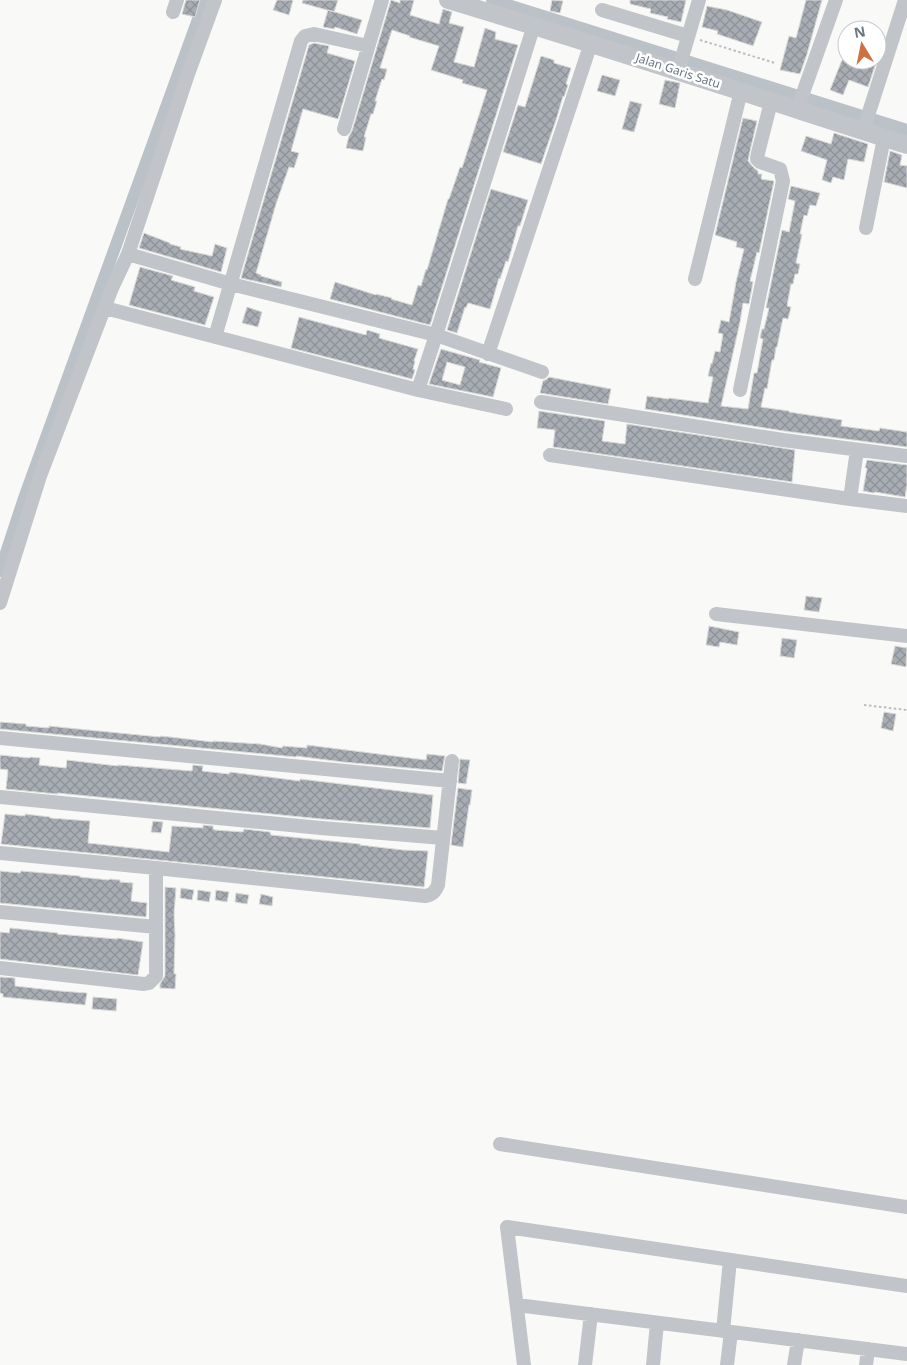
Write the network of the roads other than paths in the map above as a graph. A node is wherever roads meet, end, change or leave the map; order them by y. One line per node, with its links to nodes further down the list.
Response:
1 (215, 0): 21 (street)
2 (382, 0): 11 (street)
3 (448, 0): 8 (street, Jalan Garis Satu)
4 (699, 0): 9 (street)
5 (836, 0): 15 (street)
6 (905, 0): 16 (street)
7 (602, 10): 9 (street)
8 (534, 25): 10 (street, Jalan Garis Satu); 25 (street)
9 (686, 41): 12 (street)
10 (591, 43): 12 (street, Jalan Garis Satu); 27 (street)
11 (368, 46): 17 (street); 23 (street)
12 (679, 67): 13 (street, Jalan Garis Satu)
13 (741, 91): 14 (street, Jalan Garis Satu); 22 (street)
14 (771, 102): 15 (street, Jalan Garis Satu); 30 (street)
15 (798, 106): 16 (street, Jalan Garis Satu)
16 (864, 128): 18 (street, Jalan Garis Satu)
17 (344, 129)
18 (884, 138): 19 (street, Jalan Garis Satu); 20 (street)
19 (907, 145)
20 (866, 228)
21 (128, 254): 23 (street); 24 (street)
22 (695, 279)
23 (231, 284): 25 (street); 26 (street)
24 (105, 308): 26 (street); 38 (street)
25 (436, 335): 27 (street); 29 (street)
26 (216, 337): 29 (street)
27 (488, 354): 28 (street)
28 (542, 372)
29 (418, 390): 32 (street)
30 (740, 390)
31 (541, 402): 33 (street)
32 (506, 409)
33 (858, 450): 35 (street); 36 (street)
34 (550, 455): 36 (street)
35 (907, 456)
36 (850, 499): 37 (street)
37 (907, 506)
38 (0, 603)
39 (716, 614): 40 (street)
40 (907, 636)
41 (0, 738): 43 (street)
42 (452, 762): 43 (street)
43 (450, 781): 45 (street)
44 (0, 797): 45 (street)
45 (444, 838): 47 (street)
46 (0, 853): 47 (street)
47 (156, 868): 49 (street)
48 (0, 912): 49 (street)
49 (156, 927): 50 (street)
50 (0, 968)
51 (500, 1144): 52 (street)
52 (907, 1208)
53 (730, 1260): 54 (street); 55 (street); 58 (street)
54 (907, 1286)
55 (517, 1305): 56 (street); 62 (street)
56 (591, 1314): 57 (street); 63 (street)
57 (657, 1323): 58 (street); 64 (street)
58 (727, 1331): 59 (street); 65 (street)
59 (798, 1340): 60 (street); 66 (street)
60 (868, 1349): 61 (street); 67 (street)
61 (907, 1354)
62 (524, 1365)
63 (585, 1365)
64 (653, 1365)
65 (727, 1365)
66 (794, 1365)
67 (866, 1365)

